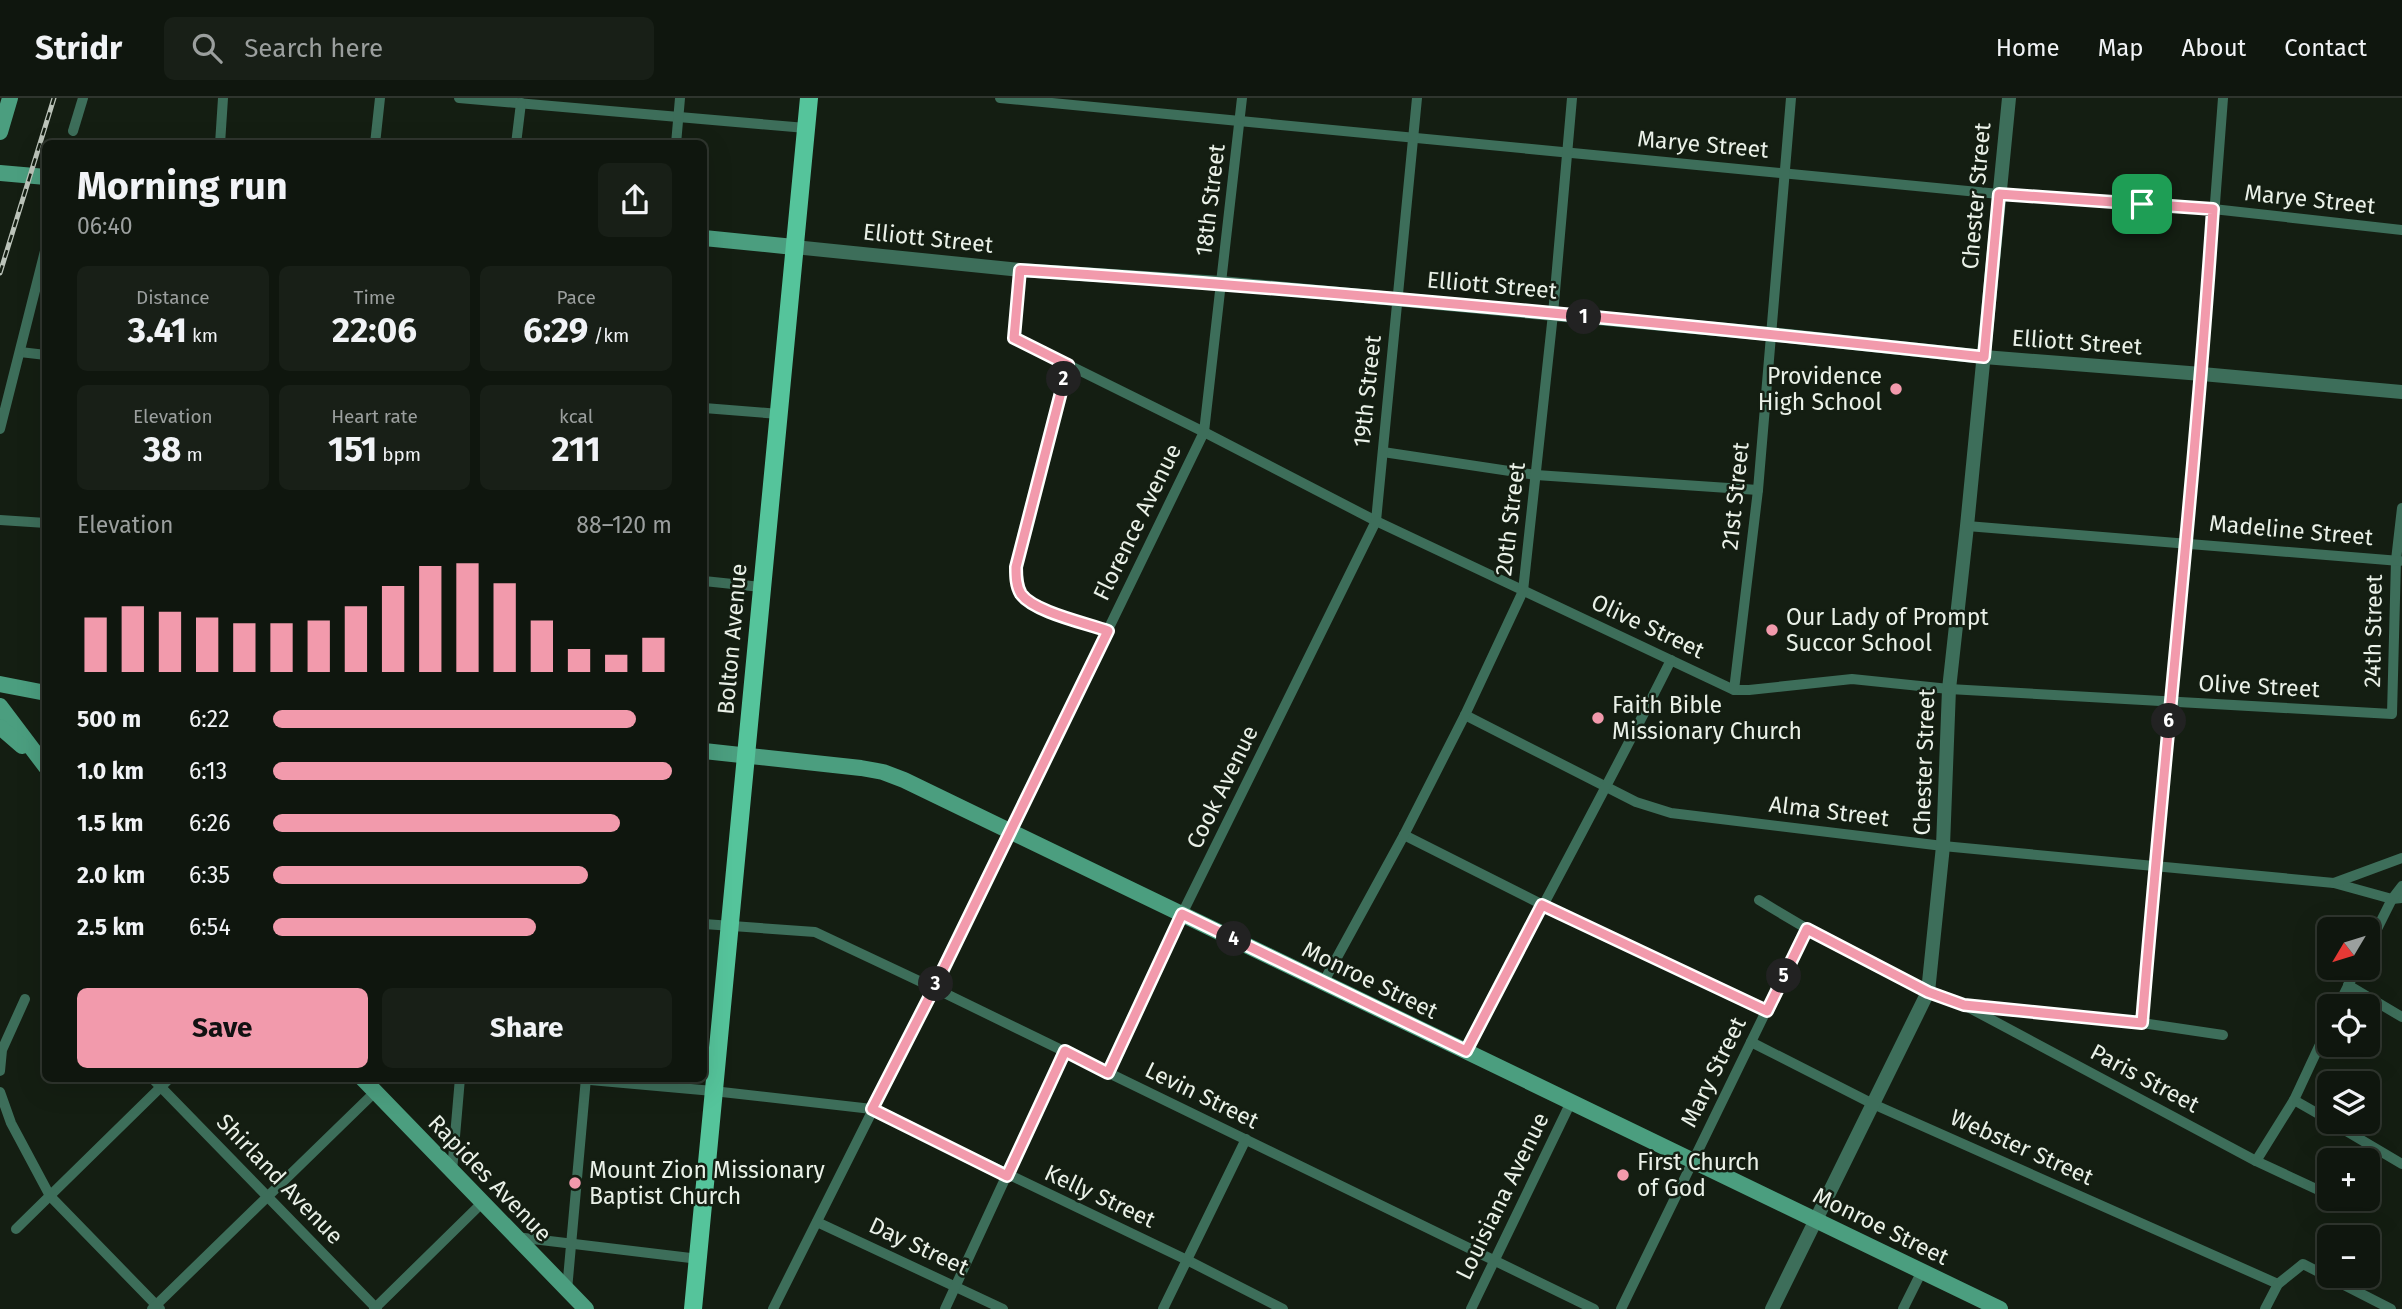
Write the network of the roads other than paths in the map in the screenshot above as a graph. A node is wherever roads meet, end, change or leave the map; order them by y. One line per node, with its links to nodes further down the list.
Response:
1 (10, 98): 20 (main road)
2 (83, 98): 19 (street)
3 (223, 98): 22 (street)
4 (380, 98): 23 (street)
5 (459, 98): 15 (street)
6 (680, 98): 16 (street)
7 (809, 98): 18 (main road, Bolton Avenue)
8 (1000, 98): 17 (street, Marye Street)
9 (1242, 98): 17 (street, 18th Street)
10 (1417, 98): 21 (street, 19th Street)
11 (1572, 98): 26 (street, 20th Street)
12 (1791, 98): 27 (street, 21st Street)
13 (2009, 98): 30 (street, Chester Street)
14 (2223, 98): 31 (street)
15 (521, 103): 16 (street); 24 (street)
16 (678, 117): 18 (street); 25 (street)
17 (1240, 121): 21 (street, Marye Street); 37 (street, 18th Street)
18 (806, 128): 34 (main road, Bolton Avenue)
19 (73, 131)
20 (0, 132)
21 (1413, 139): 26 (street, Marye Street); 38 (street, 19th Street)
22 (219, 140)
23 (375, 140)
24 (516, 140)
25 (676, 140)
26 (1567, 153): 27 (street, Marye Street); 39 (street, 20th Street)
27 (1783, 172): 30 (street, Marye Street); 40 (street, 21st Street)
28 (0, 173): 29 (main road)
29 (42, 177)
30 (1999, 194): 31 (street, Marye Street); 43 (street, Chester Street)
31 (2213, 209): 32 (street, Marye Street); 45 (street)
32 (2402, 230)
33 (707, 238): 34 (main road, Elliott Street)
34 (794, 247): 36 (street, Elliott Street); 48 (main road, Bolton Avenue)
35 (42, 263): 41 (street)
36 (1020, 270): 37 (street, Elliott Street); 44 (street, Olive Street)
37 (1221, 283): 38 (street, Elliott Street); 50 (street, 18th Street)
38 (1397, 299): 39 (street, Elliott Street); 51 (street, 19th Street)
39 (1553, 314): 40 (street, Elliott Street); 52 (street, 20th Street)
40 (1770, 334): 43 (street, Elliott Street); 53 (street, 21st Street)
41 (20, 352): 42 (street); 49 (street)
42 (42, 355)
43 (1984, 357): 45 (street, Elliott Street); 58 (street, Chester Street)
44 (1068, 365): 50 (street, Olive Street); 64 (street)
45 (2202, 374): 46 (street, Elliott Street); 59 (street)
46 (2402, 392)
47 (707, 408): 48 (street)
48 (779, 414): 62 (main road, Bolton Avenue)
49 (0, 429)
50 (1204, 432): 56 (street, Olive Street); 64 (street, Florence Avenue)
51 (1383, 452): 52 (street); 56 (street, 19th Street)
52 (1536, 475): 53 (street); 63 (street, 20th Street)
53 (1758, 490): 69 (street, 21st Street)
54 (2402, 508): 60 (street, 24th Street)
55 (0, 520): 57 (street)
56 (1376, 521): 63 (street, Olive Street); 91 (street, Cook Avenue)
57 (42, 523)
58 (1967, 526): 59 (street, Madeline Street); 68 (street, Chester Street)
59 (2185, 542): 60 (street, Madeline Street); 71 (street)
60 (2399, 561): 73 (street, 24th Street)
61 (707, 581): 62 (street)
62 (761, 587): 77 (main road, Bolton Avenue)
63 (1522, 591): 65 (street, Olive Street); 74 (street, 20th Street)
64 (1108, 631): 81 (street, Florence Avenue)
65 (1671, 660): 69 (street, Olive Street); 80 (street)
66 (0, 675): 70 (street)
67 (0, 684): 70 (main road)
68 (1949, 689): 69 (street, Olive Street); 71 (street, Olive Street); 83 (street, Chester Street)
69 (1734, 690)
70 (39, 693)
71 (2171, 702): 73 (street, Olive Street); 85 (street)
72 (0, 706): 78 (main road)
73 (2392, 714)
74 (1465, 715): 80 (street, Alma Street); 82 (street, 20th Street)
75 (0, 727): 79 (main road)
76 (707, 751): 77 (main road, Monroe Street)
77 (746, 755): 81 (main road, Monroe Street); 93 (main road, Bolton Avenue)
78 (42, 764)
79 (42, 764)
80 (1608, 788): 83 (street, Alma Street); 90 (street)
81 (1010, 831): 91 (main road, Monroe Street); 99 (street, Florence Avenue)
82 (1404, 835): 90 (street); 97 (street, 20th Street)
83 (1943, 846): 85 (street, Alma Street); 100 (street, Chester Street)
84 (2402, 858): 86 (street, Alma Street)
85 (2155, 868): 86 (street, Alma Street); 106 (street)
86 (2334, 883): 88 (street, Alma Street)
87 (2402, 886): 88 (street)
88 (2397, 899): 94 (street)
89 (1759, 900): 95 (street, Paris Street)
90 (1542, 905): 104 (street); 110 (street)
91 (1182, 914): 97 (main road, Monroe Street); 113 (street, Cook Avenue)
92 (707, 924): 93 (street, Levin Street)
93 (728, 926): 99 (street, Levin Street); 121 (main road, Bolton Avenue)
94 (2380, 927)
95 (1807, 929): 100 (street, Paris Street); 104 (street, Mary Street)
96 (2351, 980): 98 (street)
97 (1323, 983): 110 (main road, Monroe Street)
98 (2348, 985): 101 (street); 105 (street)
99 (934, 988): 109 (street, Levin Street); 127 (street, Florence Avenue)
100 (1928, 992): 103 (street, Paris Street); 126 (street, Chester Street)
101 (2344, 994)
102 (25, 999): 112 (street)
103 (1964, 1005): 106 (street); 132 (street, Paris Street)
104 (1767, 1011): 108 (street, Mary Street)
105 (2402, 1017)
106 (2142, 1023): 107 (street)
107 (2223, 1035)
108 (1751, 1042): 126 (street, Webster Street); 131 (street, Mary Street)
109 (1065, 1051): 113 (street, Levin Street); 135 (street)
110 (1466, 1051): 125 (main road, Monroe Street)
111 (2317, 1051): 124 (street)
112 (0, 1071)
113 (1108, 1073): 130 (street, Levin Street)
114 (156, 1082): 120 (street, Shirland Avenue)
115 (166, 1082): 120 (street)
116 (366, 1082): 123 (main road, Rapides Avenue)
117 (460, 1082): 134 (street)
118 (586, 1082): 144 (street)
119 (618, 1082): 121 (street, Kelly Street)
120 (161, 1087): 137 (street); 138 (street, Shirland Avenue)
121 (713, 1091): 127 (street, Kelly Street); 145 (main road, Bolton Avenue)
122 (0, 1092): 137 (street)
123 (375, 1092): 134 (main road, Rapides Avenue); 138 (street)
124 (2294, 1100): 128 (street); 132 (street)
125 (1571, 1102): 131 (main road, Monroe Street); 147 (street, Louisiana Avenue)
126 (1873, 1104): 140 (street, Chester Street); 149 (street, Webster Street)
127 (872, 1109): 135 (street, Kelly Street); 141 (street, Florence Avenue)
128 (2317, 1113)
129 (2352, 1134): 133 (street)
130 (1246, 1139): 146 (street); 147 (street, Levin Street)
131 (1693, 1161): 140 (main road, Monroe Street); 163 (street, Mary Street)
132 (2256, 1161): 136 (street, Paris Street)
133 (2402, 1164)
134 (452, 1171): 139 (main road, Rapides Avenue)
135 (1007, 1176): 146 (street, Kelly Street); 150 (street)
136 (2317, 1189)
137 (50, 1196): 142 (street); 152 (street)
138 (268, 1196): 152 (street); 153 (street, Shirland Avenue)
139 (482, 1203): 143 (main road, Rapides Avenue); 153 (street)
140 (1816, 1220): 148 (main road, Monroe Street); 164 (street, Chester Street)
141 (817, 1222): 150 (street, Day Street); 156 (street, Florence Avenue)
142 (16, 1230)
143 (516, 1237): 144 (street); 151 (main road, Rapides Avenue)
144 (570, 1244): 145 (street); 151 (street)
145 (699, 1259): 155 (main road, Bolton Avenue)
146 (1187, 1260): 159 (street); 160 (street, Kelly Street)
147 (1494, 1261): 161 (street, Louisiana Avenue); 162 (street, Levin Street)
148 (1922, 1271): 165 (street); 166 (main road, Monroe Street)
149 (2278, 1284): 167 (street); 168 (street)
150 (955, 1286): 157 (street); 158 (street, Day Street)
151 (567, 1290): 154 (main road, Rapides Avenue)
152 (156, 1308)
153 (376, 1308)
154 (586, 1309)
155 (693, 1309)
156 (773, 1309)
157 (945, 1309)
158 (1003, 1309)
159 (1163, 1309)
160 (1283, 1309)
161 (1471, 1309)
162 (1594, 1309)
163 (1621, 1309)
164 (1772, 1309)
165 (1903, 1309)
166 (2000, 1309)
167 (2265, 1309)
168 (2391, 1309)

